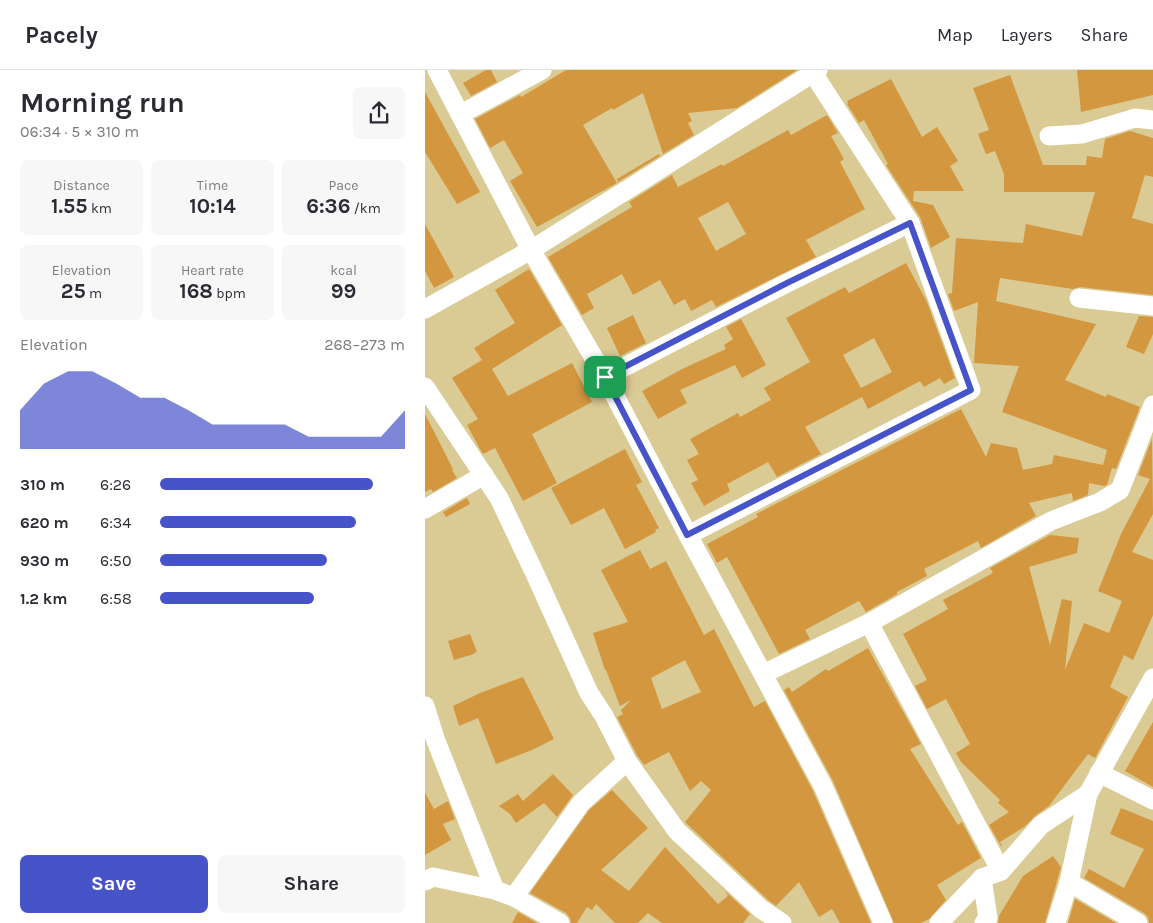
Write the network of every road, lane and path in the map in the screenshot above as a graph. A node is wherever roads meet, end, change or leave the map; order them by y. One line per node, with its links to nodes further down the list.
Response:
1 (437, 70): 4 (street)
2 (542, 70): 4 (street)
3 (814, 71): 7 (street); 8 (street)
4 (461, 114): 8 (street)
5 (1153, 120): 6 (street)
6 (1049, 136)
7 (910, 223): 12 (street); 17 (street)
8 (531, 250): 11 (street); 12 (street)
9 (1079, 298): 10 (street)
10 (1153, 306)
11 (425, 309)
12 (605, 377): 17 (street)
13 (425, 388): 15 (street)
14 (1153, 405): 18 (street)
15 (484, 475): 16 (street); 22 (street)
16 (425, 508)
17 (687, 535): 19 (street)
18 (869, 623): 19 (street); 26 (street)
19 (763, 674): 35 (street)
20 (1153, 678): 23 (street)
21 (425, 706): 30 (street)
22 (627, 761): 31 (street); 32 (street)
23 (1099, 773): 24 (street); 25 (street)
24 (1088, 794): 26 (street); 29 (street)
25 (1153, 800)
26 (1001, 871): 27 (street)
27 (983, 878): 36 (street); 37 (street)
28 (425, 881): 30 (street)
29 (1069, 882): 38 (street); 39 (street)
30 (495, 890): 31 (street)
31 (513, 897): 33 (street)
32 (757, 916): 34 (street)
33 (560, 923)
34 (782, 923)
35 (883, 923)
36 (939, 923)
37 (985, 923)
38 (1056, 923)
39 (1138, 923)

